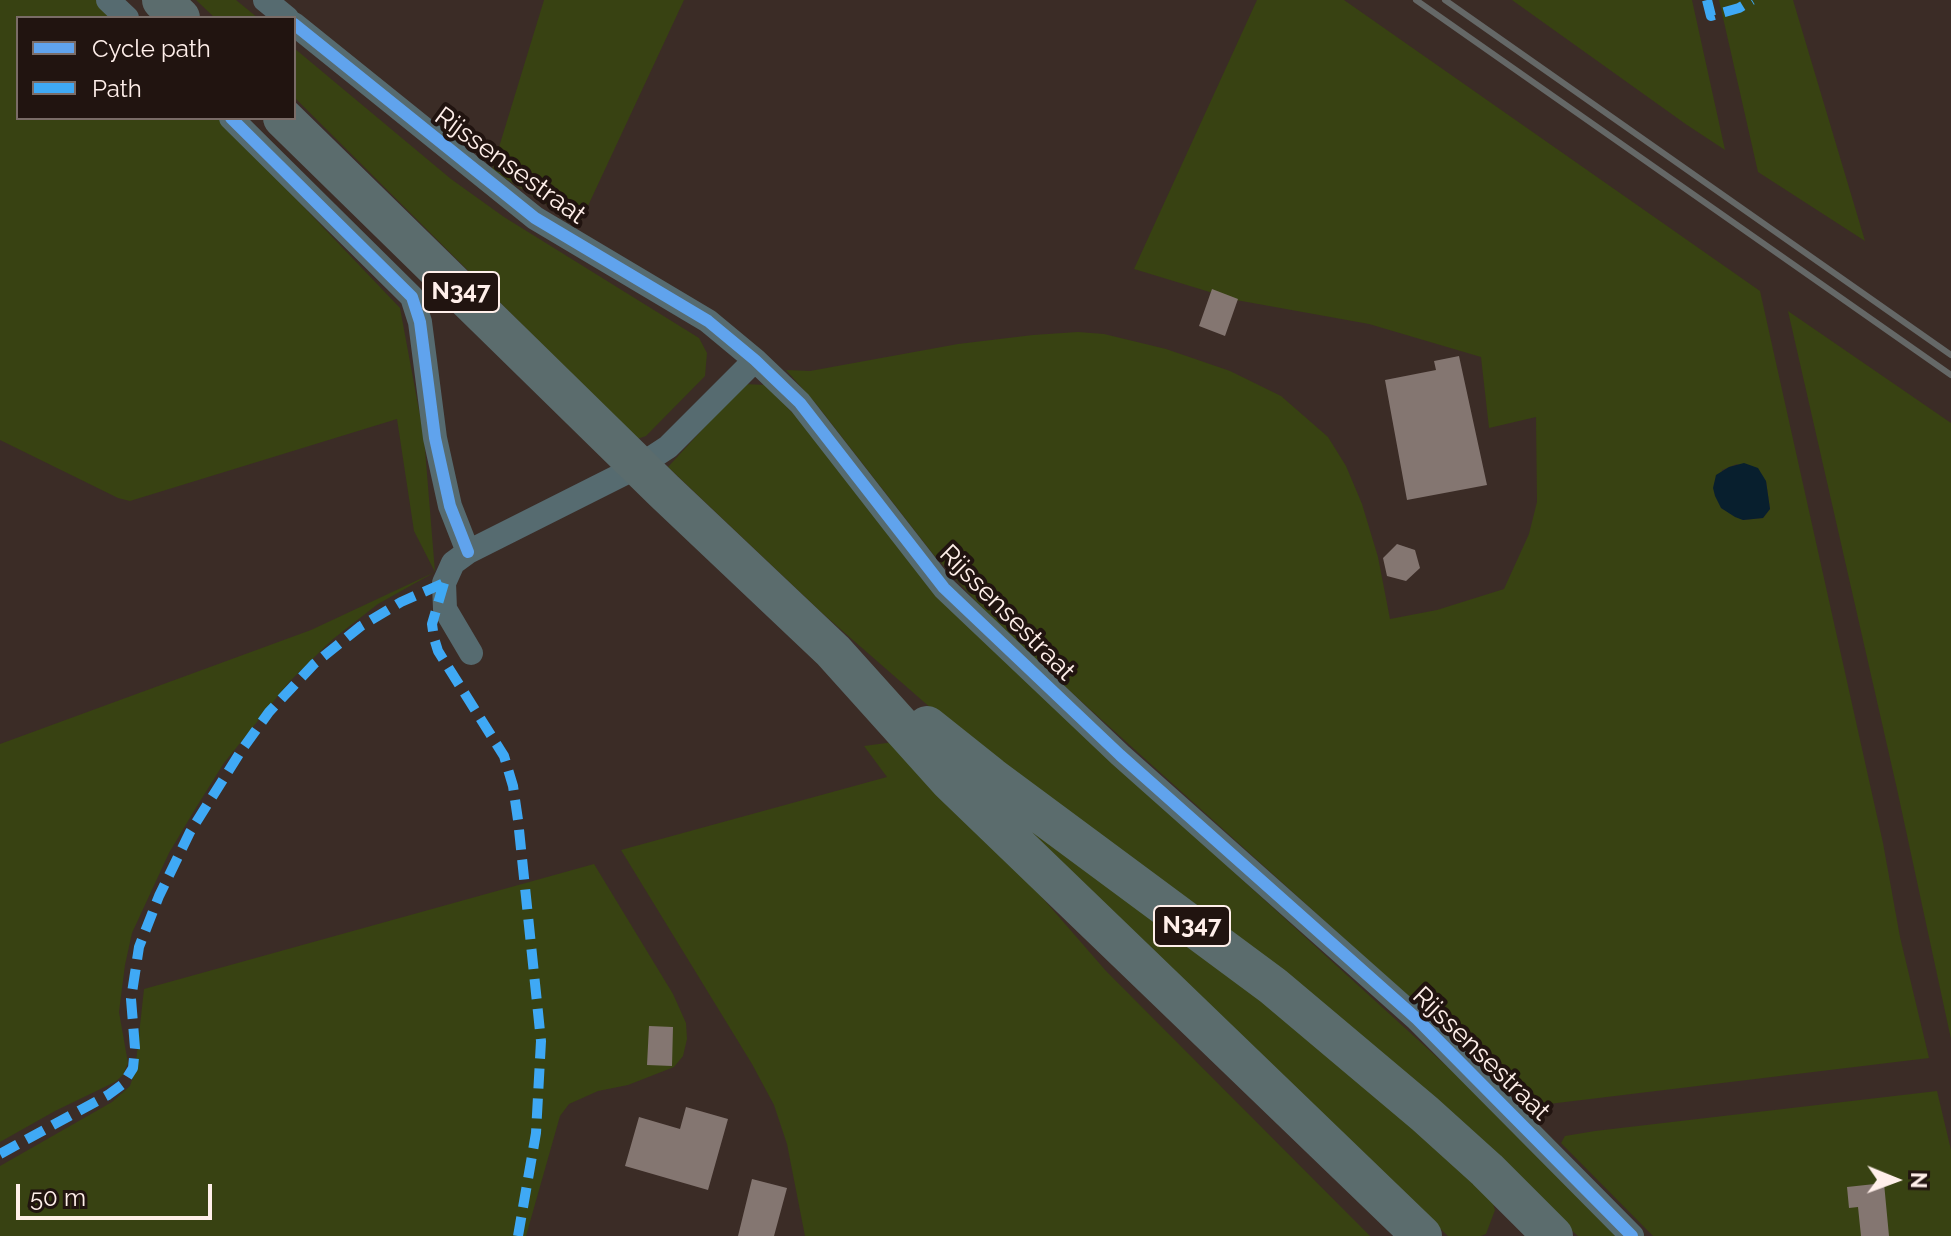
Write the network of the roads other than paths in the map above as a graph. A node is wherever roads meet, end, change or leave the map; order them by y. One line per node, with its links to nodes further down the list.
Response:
1 (108, 0): 4 (street)
2 (162, 0): 5 (main road)
3 (265, 0): 6 (street)
4 (125, 16)
5 (178, 16)
6 (285, 16)
7 (296, 26): 10 (street, Rijssensestraat)
8 (233, 120): 12 (street)
9 (285, 120): 11 (main road, N347)
10 (755, 360): 11 (street); 17 (street, Rijssensestraat)
11 (639, 466): 12 (street); 13 (main road, N347)
12 (468, 552): 14 (street)
13 (833, 651): 15 (main road, N347); 16 (main road, N347)
14 (471, 653)
15 (1532, 1232)
16 (1422, 1236)
17 (1632, 1236)

